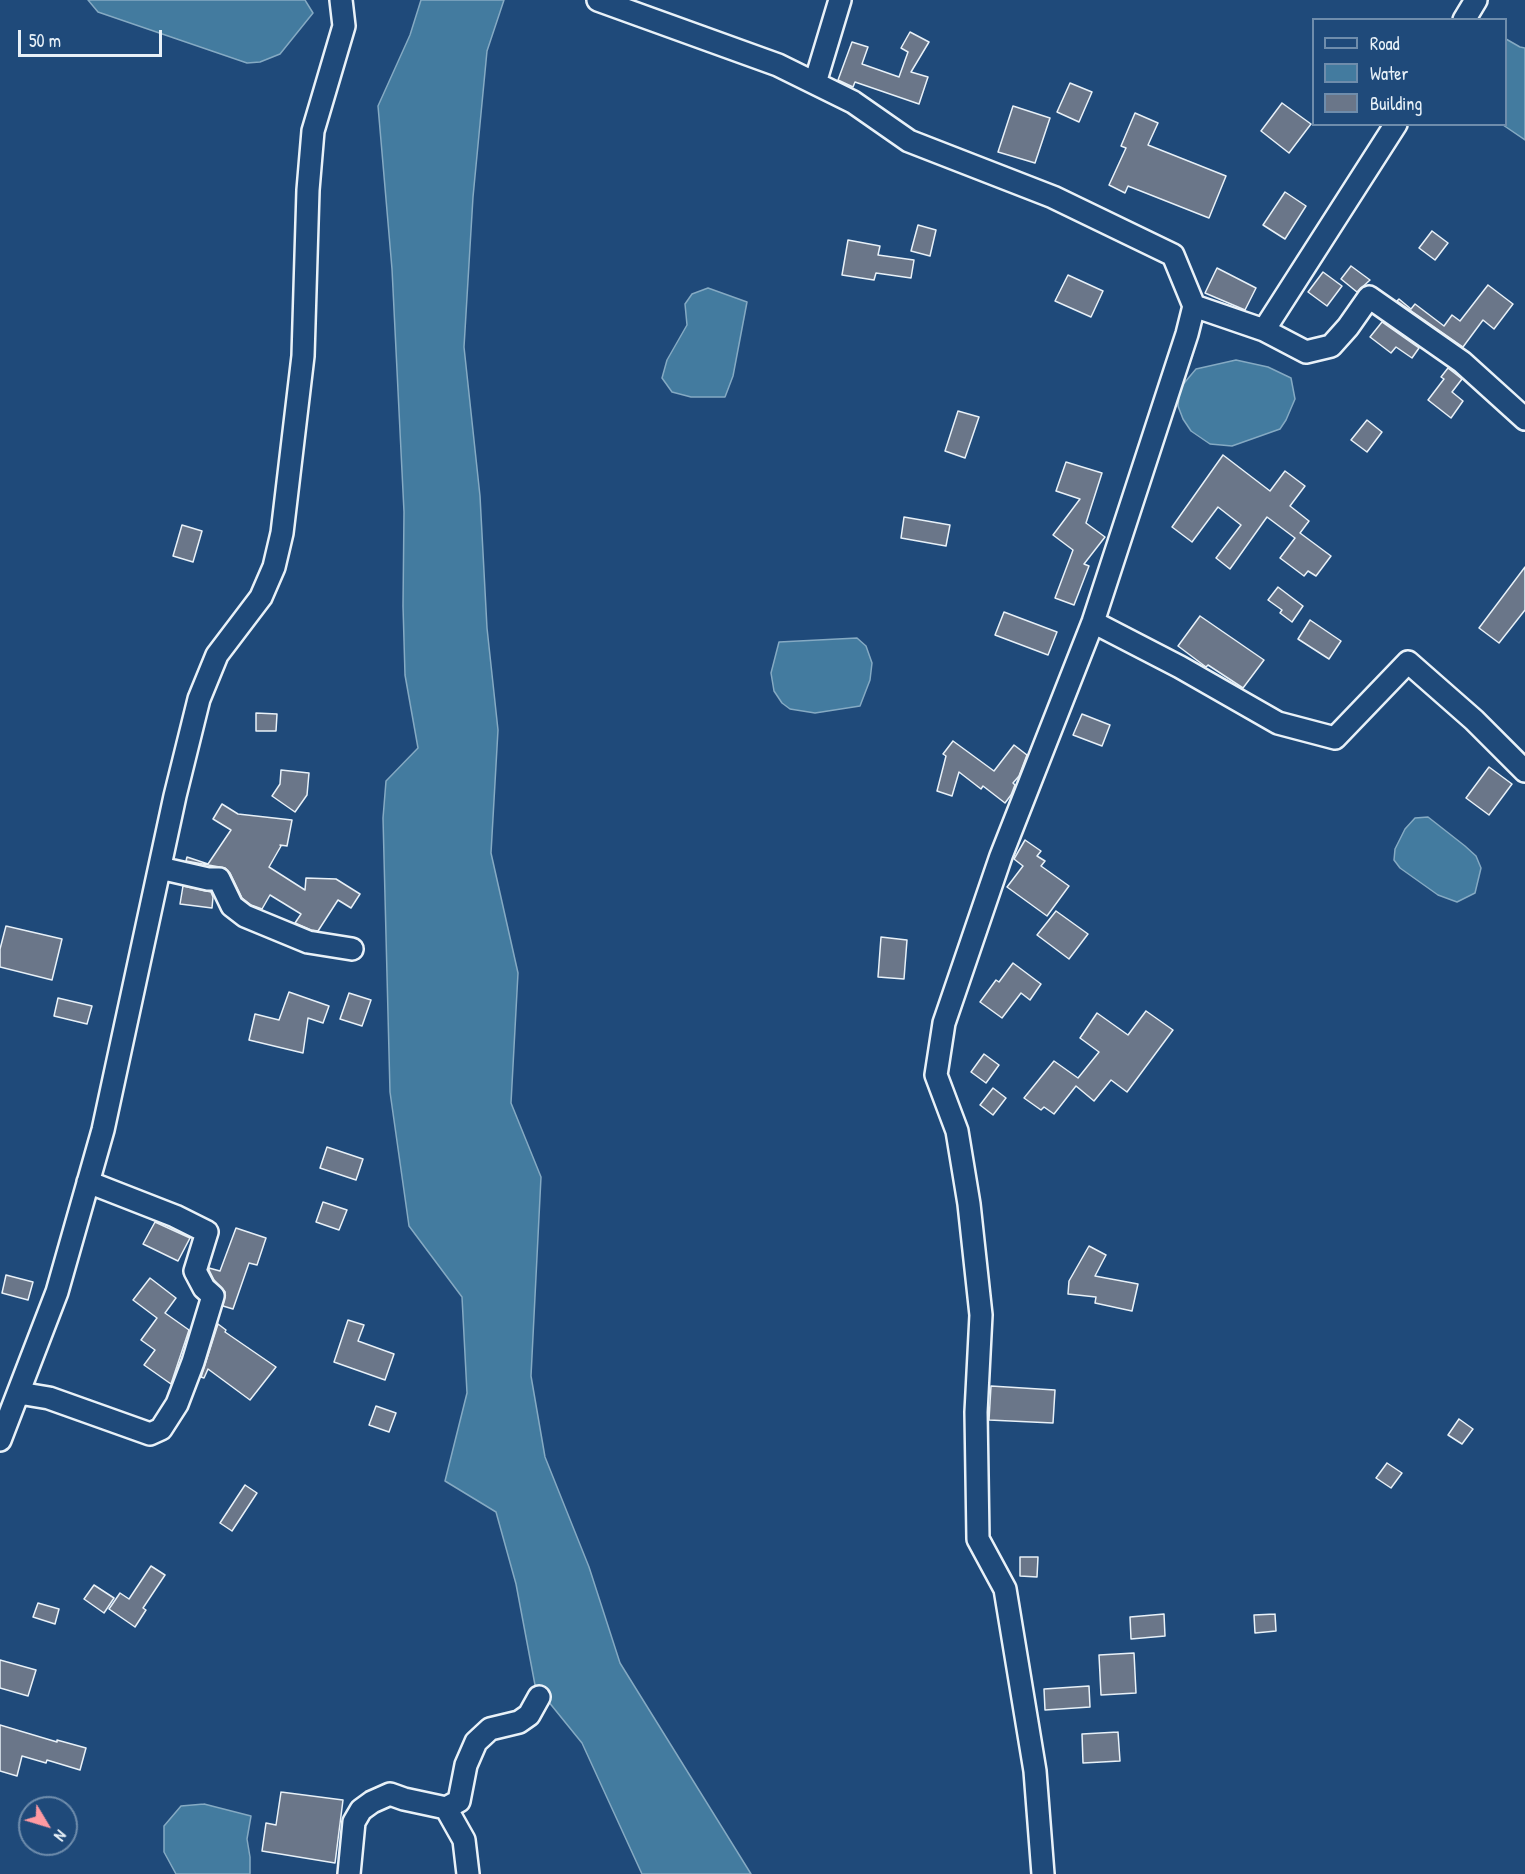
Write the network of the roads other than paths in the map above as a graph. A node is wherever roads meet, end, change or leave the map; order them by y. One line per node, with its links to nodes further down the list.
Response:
1 (341, 0): 13 (street)
2 (598, 0): 6 (street)
3 (840, 0): 6 (street)
4 (1476, 0): 5 (street)
5 (1465, 18)
6 (815, 83): 8 (street)
7 (1394, 126): 9 (street)
8 (1194, 306): 9 (street); 11 (street)
9 (1264, 330): 10 (street)
10 (1525, 419)
11 (1092, 622): 12 (street); 22 (street)
12 (1525, 771)
13 (160, 867): 14 (street); 15 (street)
14 (352, 949)
15 (88, 1182): 16 (street); 16 (street)
16 (19, 1393): 17 (street)
17 (0, 1440)
18 (539, 1697): 19 (street)
19 (446, 1808): 20 (street); 21 (street)
20 (349, 1874)
21 (468, 1874)
22 (1043, 1874)

